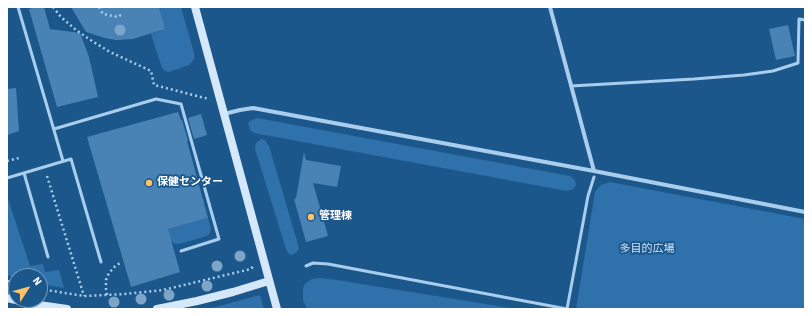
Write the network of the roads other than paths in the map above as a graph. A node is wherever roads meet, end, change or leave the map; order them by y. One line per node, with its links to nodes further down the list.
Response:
1 (18, 7): 7 (lane)
2 (195, 7): 6 (street)
3 (550, 7): 5 (street)
4 (805, 20): 5 (lane)
5 (571, 86): 9 (street)
6 (224, 114): 9 (street); 18 (street)
7 (54, 129): 8 (lane); 14 (lane)
8 (63, 161): 10 (lane); 16 (lane)
9 (594, 171): 13 (street)
10 (24, 173): 12 (lane); 15 (lane)
11 (594, 176): 23 (lane)
12 (7, 178)
13 (805, 212)
14 (181, 251)
15 (48, 257)
16 (101, 262)
17 (306, 266): 23 (lane)
18 (269, 280): 21 (street); 22 (street)
19 (48, 308): 20 (street)
20 (67, 309)
21 (158, 309)
22 (278, 309)
23 (567, 309)

